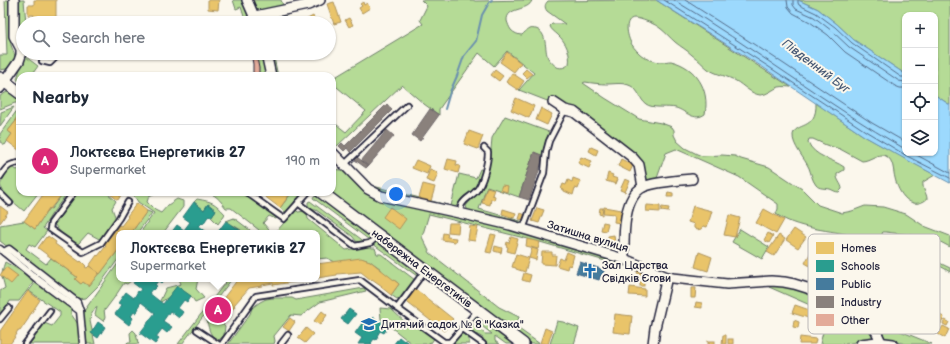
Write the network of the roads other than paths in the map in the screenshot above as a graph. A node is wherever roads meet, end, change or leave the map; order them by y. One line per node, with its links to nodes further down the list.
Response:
1 (14, 0): 6 (street)
2 (247, 0): 4 (street)
3 (320, 0): 5 (street)
4 (254, 16)
5 (270, 16)
6 (16, 40)
7 (19, 60): 12 (street)
8 (53, 60): 10 (lane)
9 (268, 60): 11 (street)
10 (42, 61)
11 (270, 72)
12 (2, 83): 13 (street)
13 (16, 91)
14 (553, 102): 16 (street)
15 (407, 105): 20 (lane)
16 (565, 110): 23 (street); 33 (lane)
17 (484, 148): 32 (lane)
18 (336, 156): 20 (street, Затишна вулиця)
19 (16, 163): 21 (lane)
20 (345, 164): 32 (street, Затишна вулиця)
21 (0, 177)
22 (692, 179): 23 (street)
23 (643, 187): 36 (street)
24 (0, 193): 30 (lane)
25 (71, 196): 29 (lane)
26 (252, 196): 31 (lane)
27 (304, 196): 31 (lane)
28 (326, 196): 34 (street, набережна Енергетиків)
29 (128, 202)
30 (10, 203)
31 (298, 203): 34 (lane)
32 (459, 213): 33 (street, Затишна вулиця)
33 (523, 229): 36 (street, Затишна вулиця)
34 (379, 235): 37 (street, набережна Енергетиків)
35 (2, 251): 51 (street)
36 (624, 259): 38 (street, Затишна вулиця)
37 (425, 270): 41 (lane); 42 (street, набережна Енергетиків)
38 (667, 276): 39 (street, Затишна вулиця); 57 (street)
39 (808, 288)
40 (9, 308): 44 (lane)
41 (397, 308): 45 (lane); 53 (lane)
42 (478, 310): 45 (lane); 56 (street, набережна Енергетиків)
43 (50, 311): 50 (lane)
44 (0, 319)
45 (462, 329): 55 (lane)
46 (197, 330): 52 (lane)
47 (877, 334): 49 (street, Затишна вулиця)
48 (288, 335): 54 (lane)
49 (881, 342): 58 (street); 59 (street)
50 (25, 344)
51 (83, 344)
52 (218, 344)
53 (222, 344)
54 (281, 344)
55 (483, 344)
56 (523, 344)
57 (653, 344)
58 (861, 344)
59 (893, 344)

